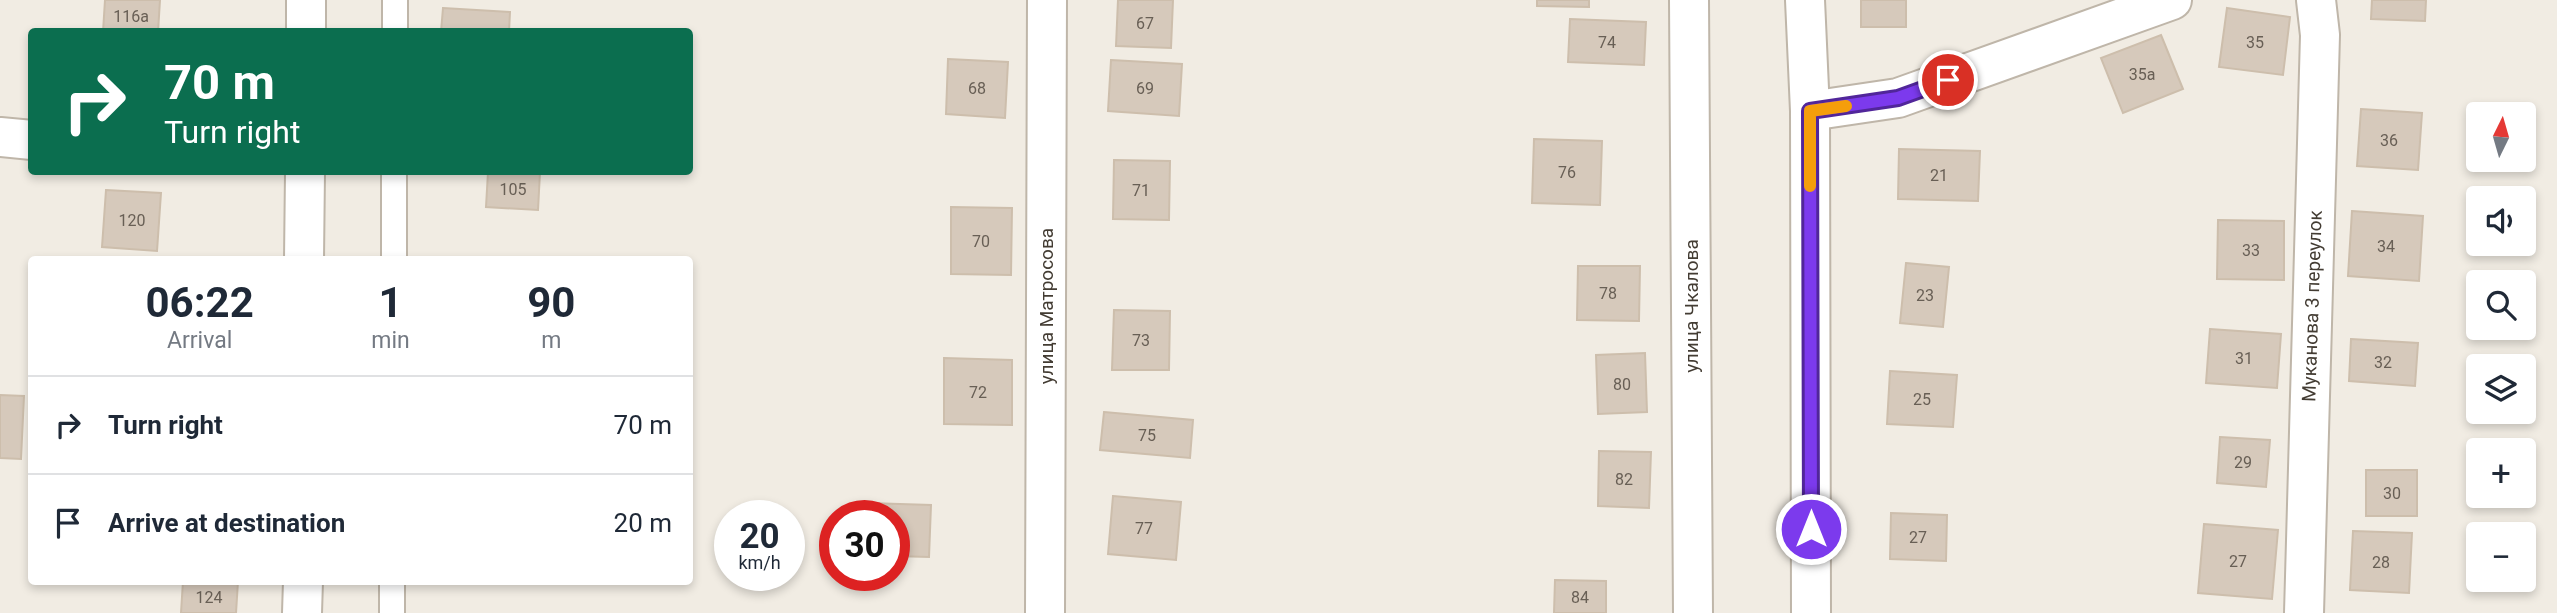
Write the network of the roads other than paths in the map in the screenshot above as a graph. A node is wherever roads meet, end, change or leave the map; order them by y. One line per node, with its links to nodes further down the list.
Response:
1 (306, 0): 8 (street)
2 (395, 0): 9 (lane)
3 (1047, 0): 21 (street, улица Матросова)
4 (1689, 0): 22 (street, улица Чкалова)
5 (1805, 0): 10 (street)
6 (2172, 0): 10 (street)
7 (2316, 0): 24 (street, Муканова 3 переулок)
8 (306, 28)
9 (395, 28)
10 (1810, 111): 23 (street)
11 (0, 136): 12 (street)
12 (28, 140)
13 (305, 175): 15 (street)
14 (394, 175): 16 (lane)
15 (304, 256)
16 (394, 256)
17 (303, 585): 19 (street)
18 (392, 585): 20 (lane)
19 (302, 613)
20 (392, 613)
21 (1045, 613)
22 (1693, 613)
23 (1811, 613)
24 (2304, 613)

